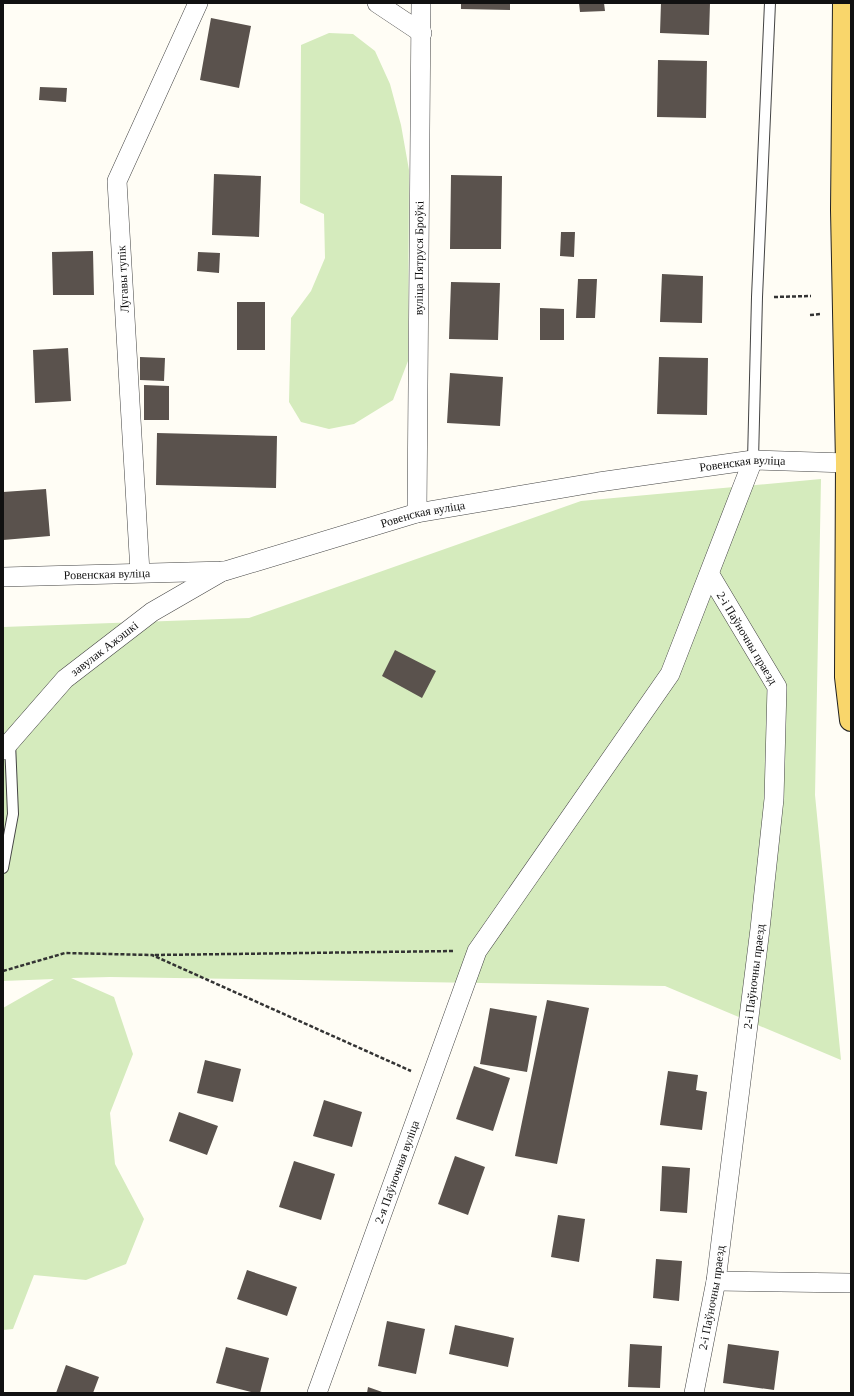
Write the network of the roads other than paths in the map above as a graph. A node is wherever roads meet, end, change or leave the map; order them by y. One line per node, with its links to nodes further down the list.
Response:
1 (198, 3): 11 (street, Лугавы тупік)
2 (377, 3): 6 (street)
3 (421, 3): 6 (street, вуліца Пятруся Броўкі)
4 (770, 3): 7 (lane)
5 (844, 3): 8 (main road)
6 (422, 33): 9 (street, вуліца Пятруся Броўкі)
7 (753, 460): 8 (street, Ровенская вуліца); 9 (street, Ровенская вуліца); 12 (street, 2-я Паўночная вуліца)
8 (847, 463): 14 (main road)
9 (416, 513): 10 (street, Ровенская вуліца)
10 (225, 571): 11 (street, Ровенская вуліца); 15 (street, завулак Ажэшкі)
11 (140, 572): 13 (street, Ровенская вуліца)
12 (710, 576): 17 (street, 2-і Паўночны праезд); 19 (street, 2-я Паўночная вуліца)
13 (3, 577)
14 (851, 720)
15 (7, 746): 16 (lane)
16 (3, 868)
17 (716, 1281): 18 (street); 20 (street, 2-і Паўночны праезд)
18 (851, 1283)
19 (317, 1393)
20 (694, 1393)

